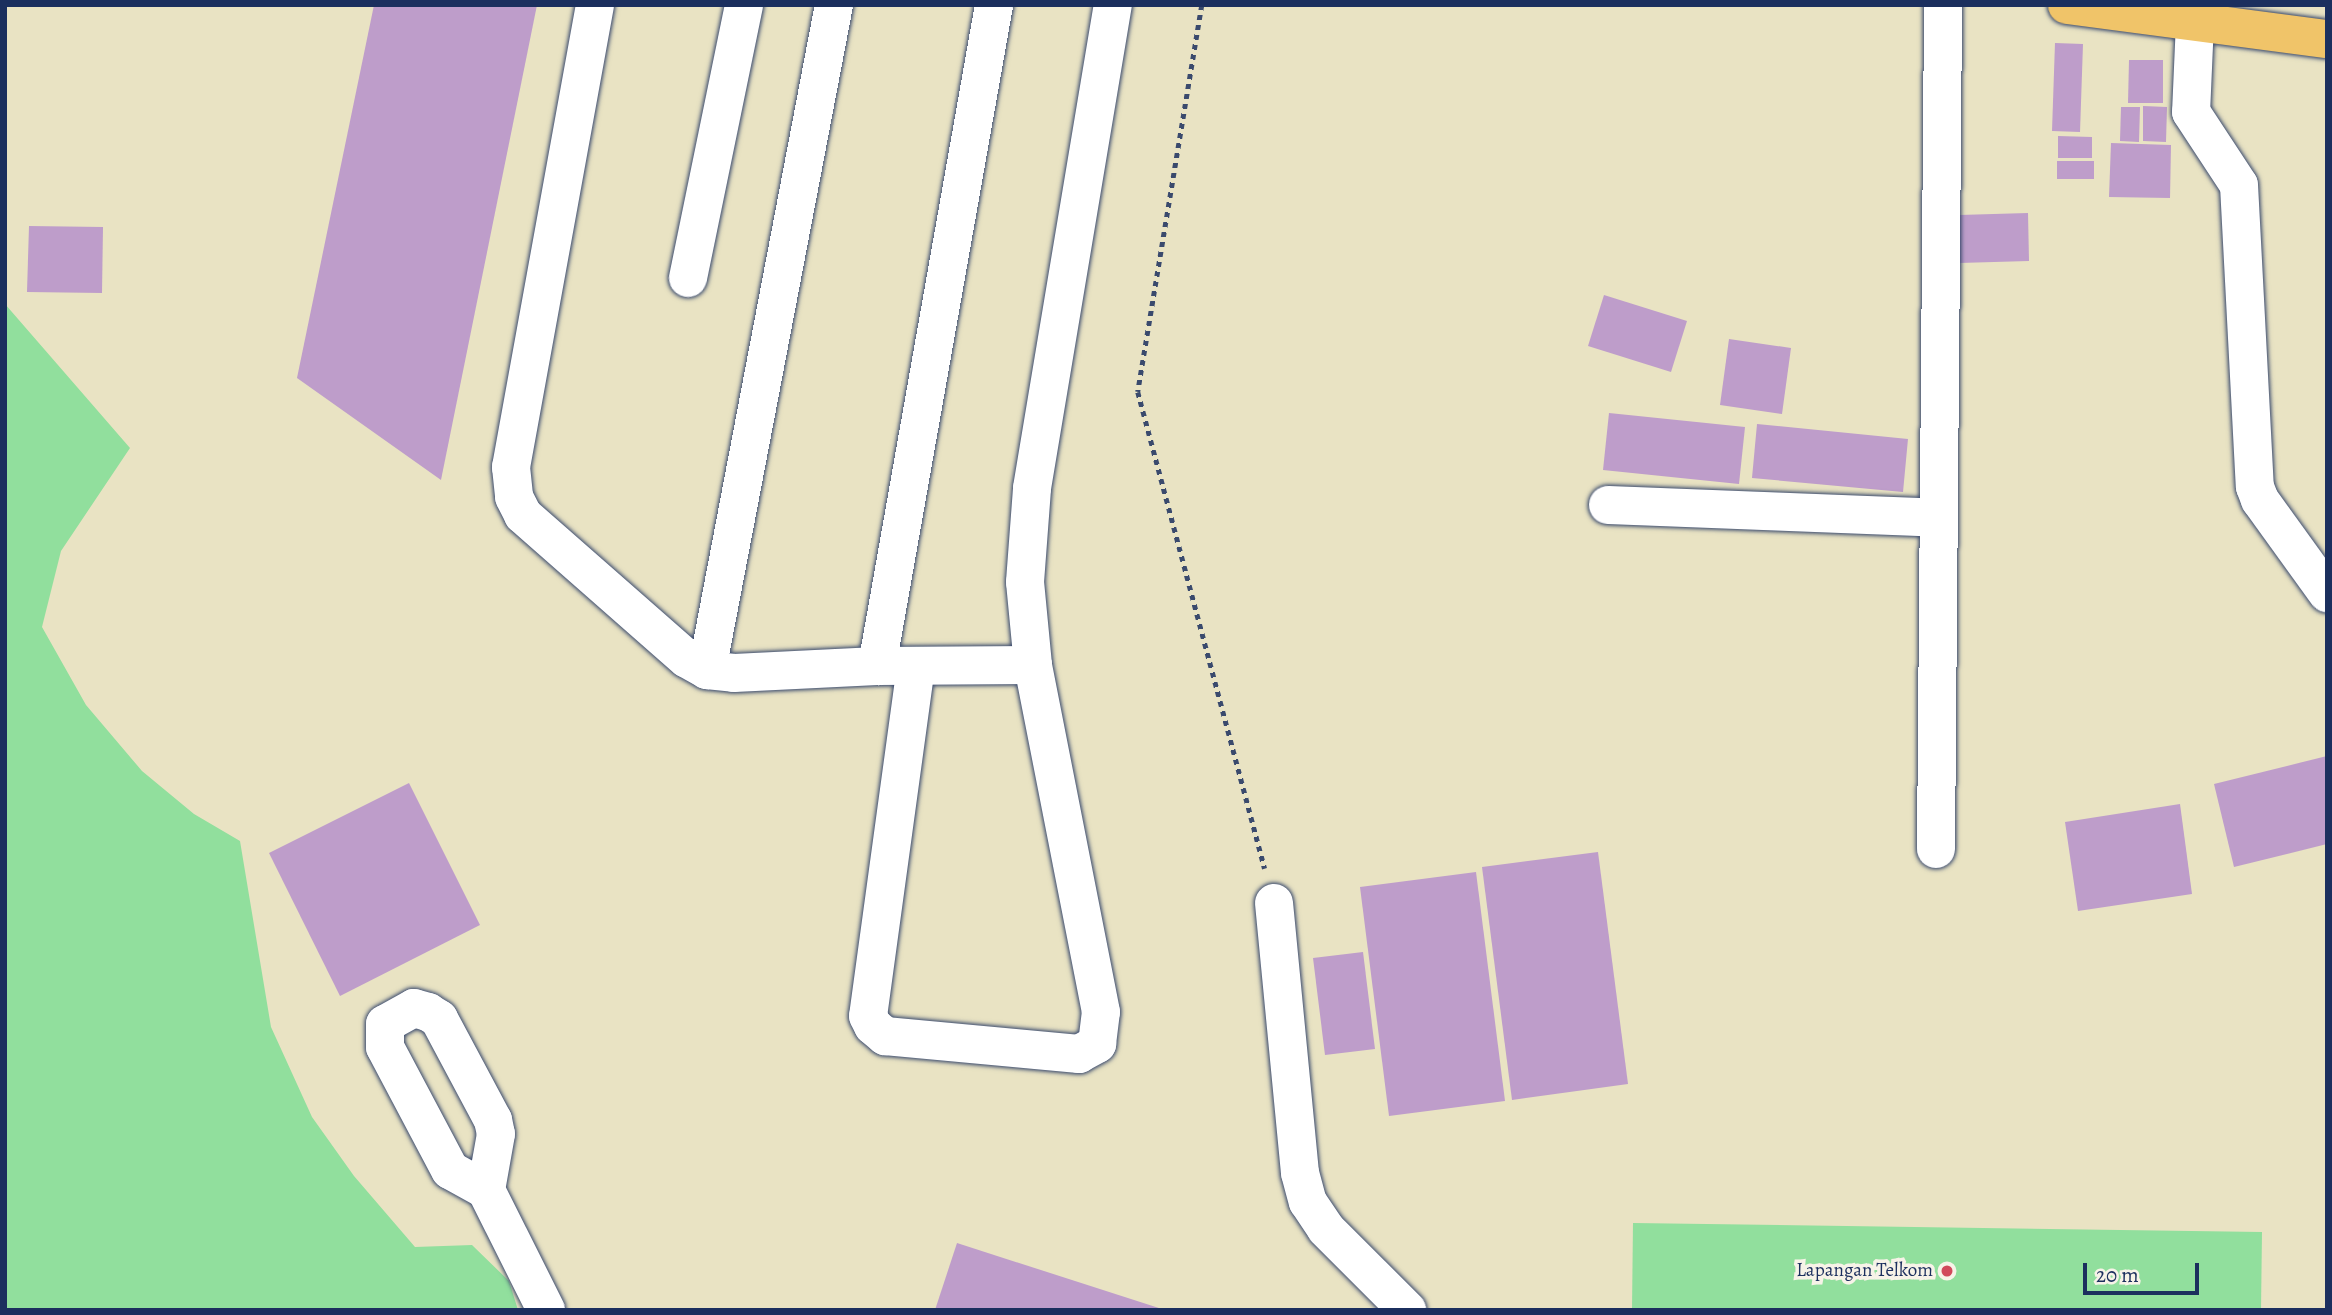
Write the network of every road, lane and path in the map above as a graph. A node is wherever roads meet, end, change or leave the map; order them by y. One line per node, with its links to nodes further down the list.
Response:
1 (595, 5): 18 (street)
2 (744, 5): 11 (street)
3 (834, 5): 18 (street)
4 (993, 5): 16 (street)
5 (1113, 5): 15 (street)
6 (1202, 5): 20 (path)
7 (1943, 5): 13 (street)
8 (2067, 5): 9 (main road)
9 (2195, 22): 10 (main road); 14 (street)
10 (2327, 38)
11 (688, 278)
12 (1608, 505): 13 (street)
13 (1939, 518): 19 (street)
14 (2327, 593)
15 (1033, 665): 17 (street); 17 (street)
16 (877, 666): 17 (street); 18 (street)
17 (916, 666)
18 (706, 670)
19 (1936, 849)
20 (1274, 903): 23 (street)
21 (486, 1190): 22 (street)
22 (546, 1310)
23 (1407, 1310)

